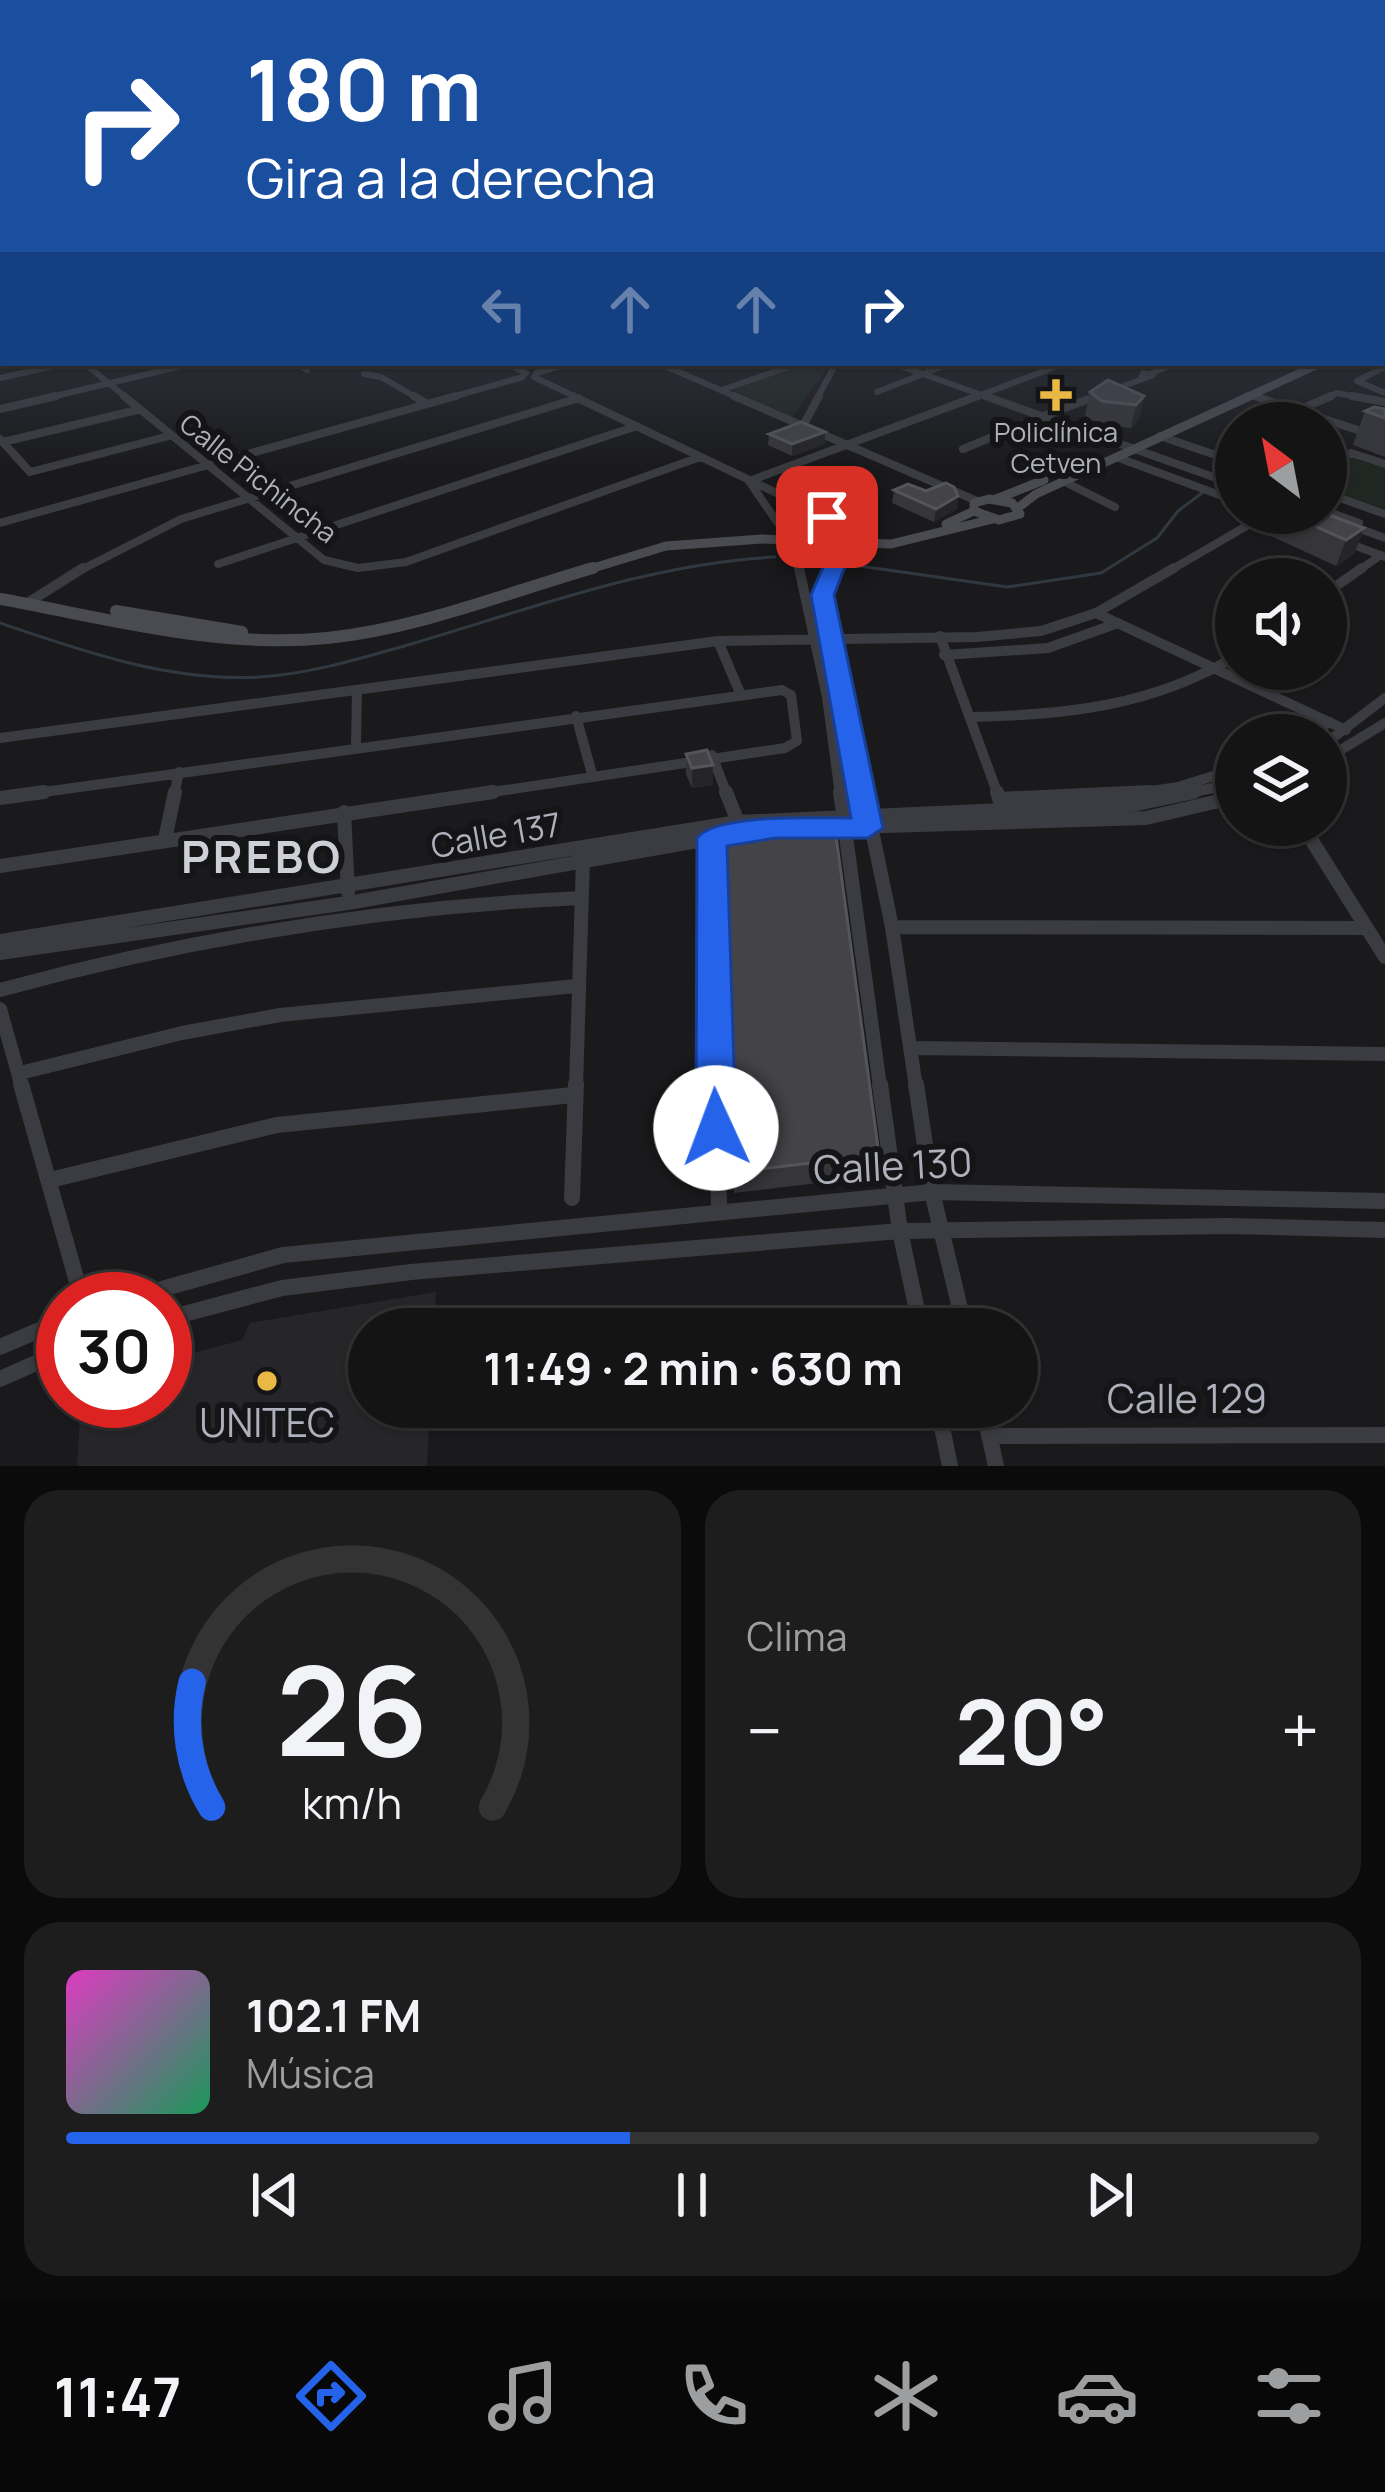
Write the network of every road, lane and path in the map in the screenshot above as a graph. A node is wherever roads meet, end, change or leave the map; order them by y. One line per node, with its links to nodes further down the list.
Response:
1 (54, 366): 22 (street)
2 (87, 366): 23 (street, Calle Pichincha)
3 (182, 366): 23 (street)
4 (301, 366): 18 (street)
5 (512, 366): 21 (street)
6 (561, 366): 21 (street)
7 (665, 366): 24 (street)
8 (790, 366): 24 (street)
9 (834, 366): 37 (street)
10 (902, 366): 19 (street)
11 (909, 366): 19 (street)
12 (944, 366): 19 (street)
13 (1057, 366): 26 (street)
14 (1168, 366): 35 (street)
15 (1293, 366): 44 (street)
16 (1313, 366): 27 (street)
17 (1385, 367): 29 (street)
18 (307, 370)
19 (925, 373): 25 (street); 26 (street)
20 (364, 374): 32 (street)
21 (530, 375): 28 (street); 32 (street)
22 (0, 378)
23 (108, 384): 33 (street); 34 (street, Calle Pichincha)
24 (722, 390): 37 (street)
25 (877, 392)
26 (982, 393): 35 (street); 43 (street)
27 (1251, 395): 30 (street); 40 (street)
28 (580, 398): 36 (street); 56 (street)
29 (1385, 398): 31 (street)
30 (1273, 402)
31 (1317, 402)
32 (426, 403): 51 (street)
33 (0, 409)
34 (137, 410): 39 (street, Calle Pichincha); 42 (street)
35 (1044, 416): 44 (street); 45 (street)
36 (637, 426): 48 (street); 73 (street)
37 (803, 426): 43 (street)
38 (1347, 426): 41 (street)
39 (169, 436): 42 (street); 51 (street, Calle Pichincha)
40 (1160, 436): 44 (street); 46 (street)
41 (1385, 439)
42 (2, 440)
43 (848, 445): 53 (street); 59 (street)
44 (1131, 445): 49 (street); 52 (street); 57 (street)
45 (963, 449)
46 (1215, 455)
47 (1347, 455): 50 (street)
48 (700, 457): 53 (street); 73 (street, Calle Pichincha)
49 (1116, 457): 54 (street); 55 (street)
50 (1385, 464)
51 (206, 466): 56 (street, Calle Pichincha); 66 (street)
52 (1215, 475)
53 (749, 481): 63 (street); 71 (street)
54 (1063, 481): 60 (street); 61 (street)
55 (1215, 493)
56 (248, 499): 73 (street, Calle Pichincha); 80 (street)
57 (996, 499): 59 (street); 60 (street)
58 (1347, 500): 62 (street)
59 (976, 506): 64 (street); 72 (street)
60 (1019, 507): 64 (street)
61 (1115, 507)
62 (1385, 514)
63 (827, 517): 72 (street); 74 (street)
64 (993, 519): 74 (street)
65 (1347, 520): 70 (street)
66 (0, 523)
67 (1347, 523): 70 (street)
68 (1233, 534): 81 (street)
69 (1325, 534): 75 (street)
70 (1385, 535)
71 (786, 536): 74 (street); 80 (street); 84 (street)
72 (869, 536): 74 (street)
73 (296, 538): 76 (street)
74 (839, 538): 85 (street)
75 (1383, 556): 77 (street)
76 (218, 564)
77 (1347, 579)
78 (0, 589): 80 (street)
79 (0, 598): 80 (street)
80 (33, 600)
81 (1096, 613): 82 (street); 83 (street)
82 (1118, 623): 87 (street); 88 (street)
83 (940, 636): 85 (street); 87 (street)
84 (813, 638): 85 (street); 86 (street); 114 (street)
85 (830, 638): 113 (street)
86 (718, 640): 90 (street); 92 (street)
87 (944, 655): 96 (street)
88 (1215, 667)
89 (1215, 669): 96 (street)
90 (357, 690): 100 (street); 102 (street)
91 (1264, 690): 94 (street)
92 (740, 694): 95 (street); 104 (street)
93 (1385, 698): 98 (street)
94 (1313, 714)
95 (576, 716): 102 (street); 106 (street)
96 (971, 717): 111 (street)
97 (1385, 723): 99 (street)
98 (1347, 729)
99 (1374, 732): 101 (street); 103 (street)
100 (0, 738)
101 (1385, 745)
102 (356, 746): 105 (street)
103 (1347, 747)
104 (712, 755): 106 (street); 115 (street)
105 (179, 772): 109 (street); 117 (street)
106 (592, 774): 112 (street)
107 (1215, 775): 111 (street)
108 (1215, 787): 111 (street)
109 (0, 798)
110 (1215, 802): 113 (street)
111 (1001, 804): 113 (street)
112 (344, 812): 117 (street); 121 (street)
113 (866, 820): 114 (street); 123 (street)
114 (844, 821): 115 (street, Calle 137); 116 (street); 138 (street)
115 (738, 822): 121 (street, Calle 137)
116 (712, 838): 119 (street); 141 (street)
117 (165, 839): 120 (street)
118 (1315, 846): 124 (street)
119 (584, 860): 121 (street); 122 (street)
120 (0, 866)
121 (348, 895): 125 (street, Calle 137); 126 (street)
122 (581, 898): 128 (street); 129 (street)
123 (892, 927): 124 (street); 131 (street)
124 (1366, 928): 127 (street)
125 (0, 941)
126 (0, 953)
127 (1385, 957)
128 (576, 986): 133 (street); 134 (street)
129 (0, 990)
130 (0, 1010): 133 (street)
131 (910, 1048): 132 (street); 136 (street)
132 (1385, 1054)
133 (20, 1073): 135 (street)
134 (573, 1095): 135 (street); 137 (street)
135 (50, 1180): 146 (street)
136 (932, 1192): 138 (street, Calle 130); 139 (street, Calle 130); 143 (street)
137 (572, 1198)
138 (896, 1198): 141 (street, Calle 130); 145 (street)
139 (1220, 1198): 140 (street, Calle 130); 142 (street)
140 (1385, 1201)
141 (719, 1210): 147 (street, Calle 130)
142 (1228, 1226): 143 (street, Calle 130); 144 (street, Calle 130)
143 (944, 1229): 145 (street, Calle 130); 149 (street)
144 (1385, 1230)
145 (901, 1231): 148 (street); 150 (street, Calle 130)
146 (75, 1272)
147 (192, 1281)
148 (917, 1308)
149 (961, 1308)
150 (192, 1312)
151 (36, 1332): 152 (street)
152 (0, 1347)
153 (36, 1364): 154 (street)
154 (0, 1379)
155 (942, 1428): 159 (street)
156 (987, 1428): 157 (street)
157 (989, 1436): 158 (street, Calle 129); 160 (street)
158 (1385, 1436)
159 (950, 1466)
160 (996, 1466)

